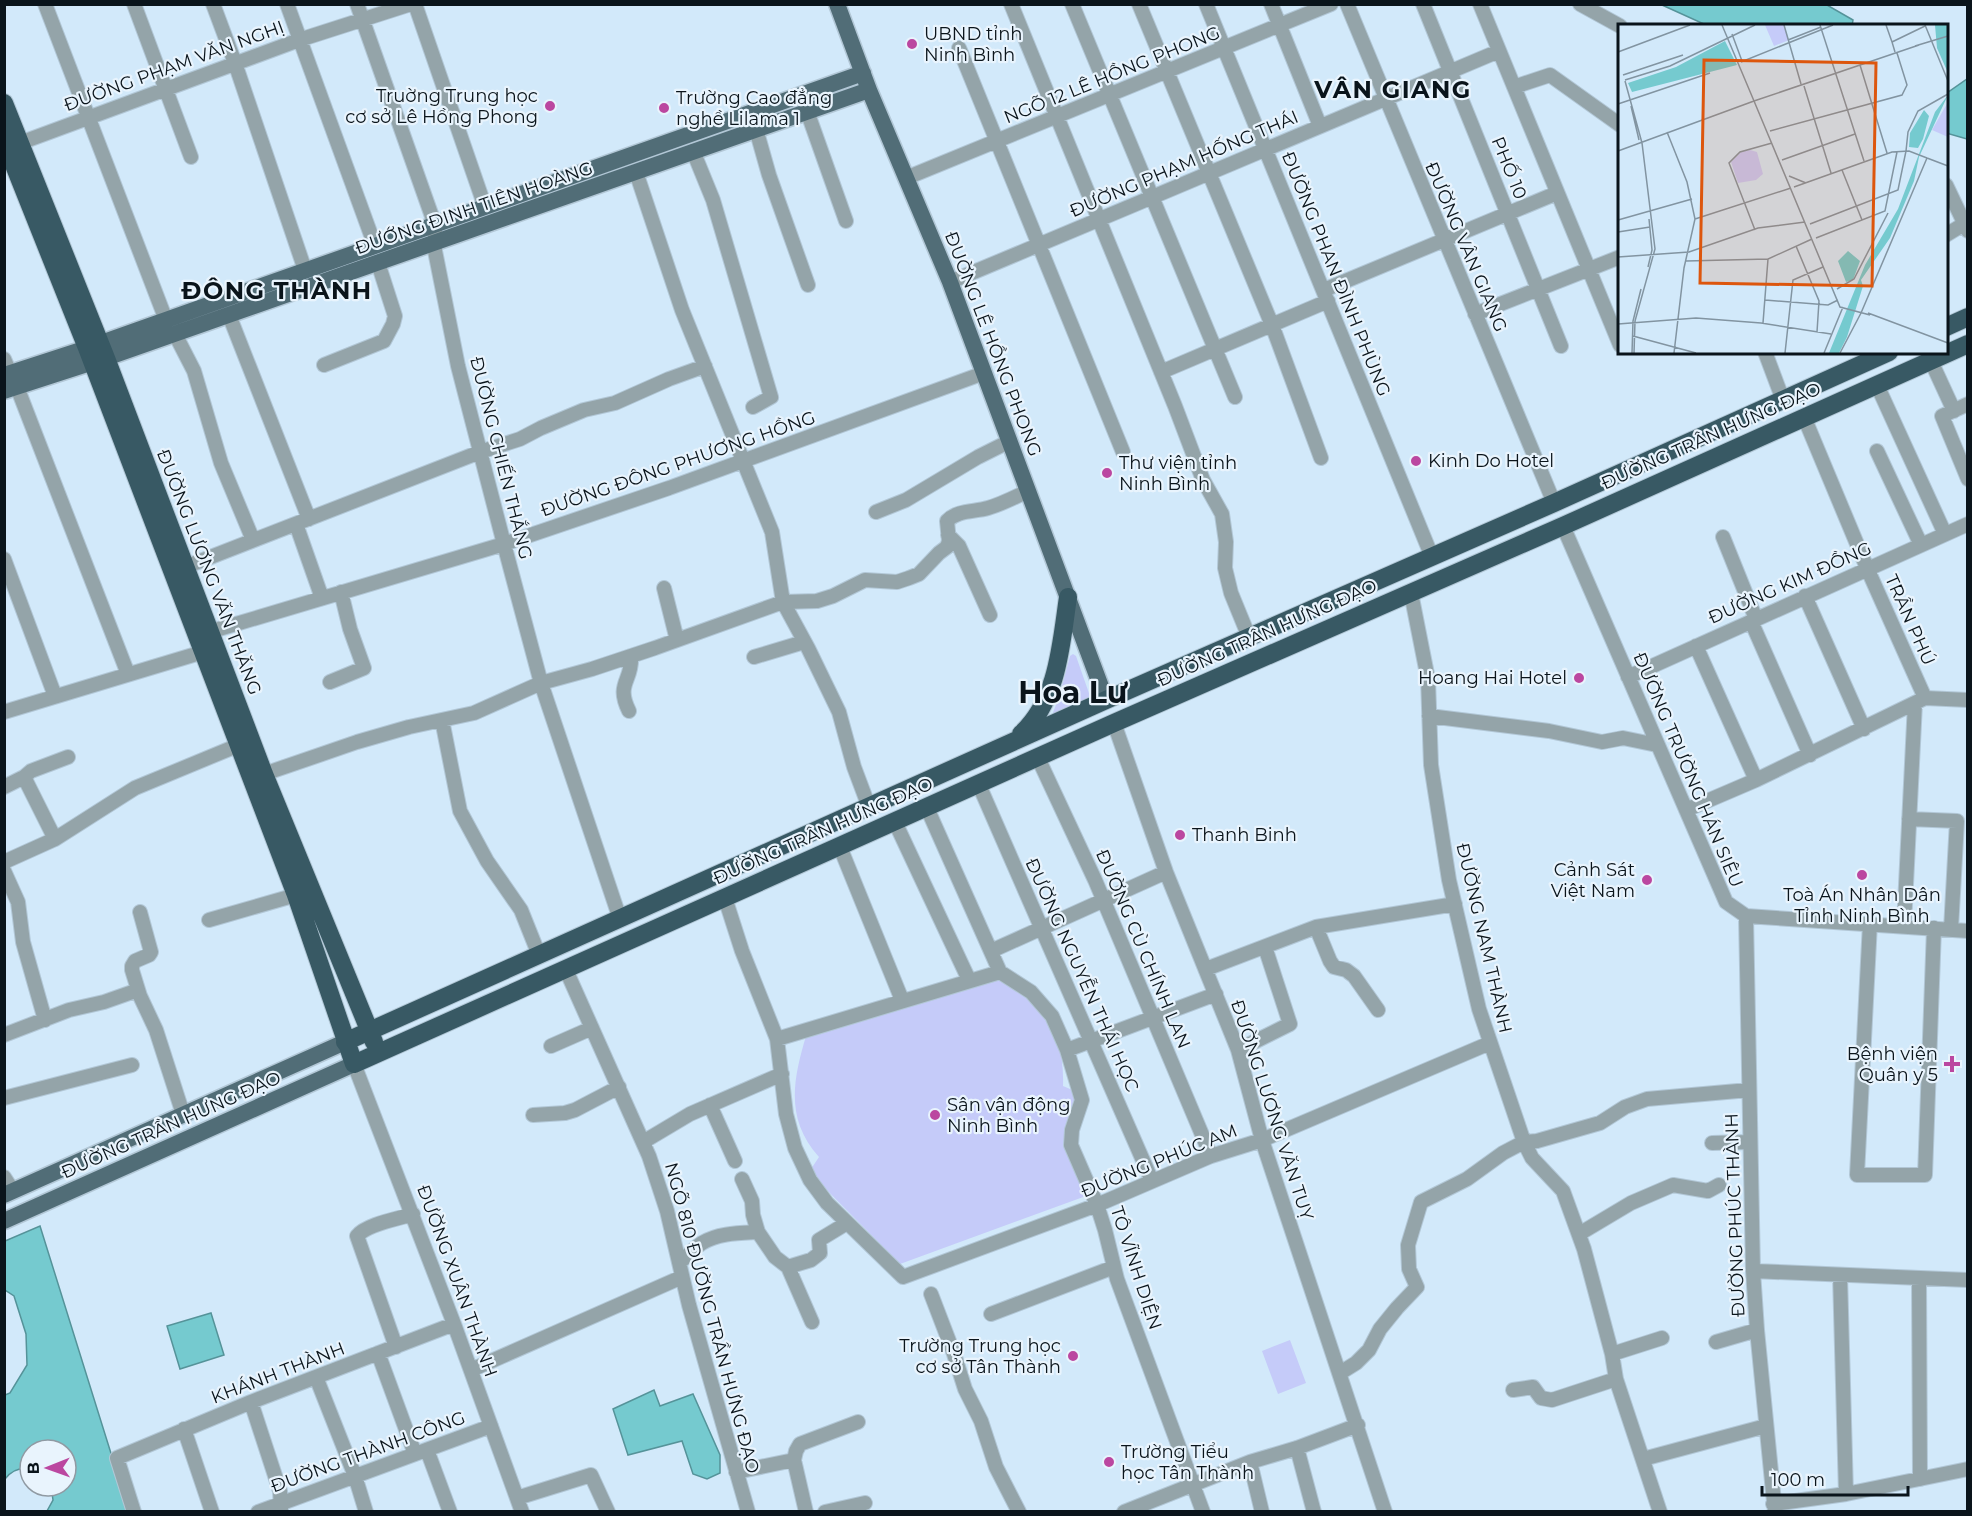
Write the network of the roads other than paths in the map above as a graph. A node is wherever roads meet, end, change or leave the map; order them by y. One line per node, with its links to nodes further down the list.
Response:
1 (45, 4): 37 (street)
2 (134, 4): 31 (street)
3 (213, 4): 26 (street)
4 (287, 4): 22 (street)
5 (357, 4): 19 (street, ĐƯỜNG CHIẾN THẮNG)
6 (411, 4): 19 (street, ĐƯỜNG PHẠM VĂN NGHỊ)
7 (415, 4): 54 (street)
8 (837, 4): 29 (main road, ĐUỜNG LÊ HỒNG PHONG)
9 (1011, 4): 38 (street)
10 (1072, 4): 33 (street)
11 (1140, 4): 27 (street)
12 (1206, 4): 24 (street, ĐƯỜNG PHAN ĐÌNH PHÙNG)
13 (1271, 4): 21 (street)
14 (1331, 4): 21 (street, NGÕ 12 LÊ HỒNG PHONG)
15 (1347, 4): 34 (street, ĐƯỜNG VÂN GIANG)
16 (1423, 4): 28 (street, PHỐ 10)
17 (1480, 4): 25 (street)
18 (1580, 4): 20 (street)
19 (362, 19): 22 (street, ĐƯỜNG PHẠM VĂN NGHỊ); 58 (street, ĐƯỜNG CHIẾN THẮNG)
20 (1618, 25)
21 (1280, 26): 24 (street, NGÕ 12 LÊ HỒNG PHONG); 40 (street)
22 (299, 40): 26 (street, ĐƯỜNG PHẠM VĂN NGHỊ); 64 (street)
23 (959, 48): 43 (street)
24 (1225, 48): 27 (street, NGÕ 12 LÊ HỒNG PHONG); 44 (street, ĐƯỜNG PHAN ĐÌNH PHÙNG)
25 (1499, 51): 28 (street, ĐƯỜNG PHẠM HỐNG THÁI); 30 (street)
26 (235, 63): 31 (street, ĐƯỜNG PHẠM VĂN NGHỊ); 68 (street)
27 (1168, 71): 33 (street, NGÕ 12 LÊ HỒNG PHONG); 48 (street)
28 (1450, 72): 34 (street, ĐƯỜNG PHẠM HỐNG THÁI); 55 (street, PHỐ 10)
29 (863, 73): 32 (main road, ĐUỜNG LÊ HỒNG PHONG); 49 (main road, ĐƯỚNG ĐINH TIÊN HOÀNG)
30 (1514, 87): 39 (street); 52 (street)
31 (165, 89): 37 (street, ĐƯỜNG PHẠM VĂN NGHỊ); 46 (street)
32 (869, 90): 36 (main road, ĐƯỚNG ĐINH TIÊN HOÀNG); 50 (main road, ĐUỜNG LÊ HỒNG PHONG)
33 (1109, 95): 38 (street, NGÕ 12 LÊ HỒNG PHONG); 53 (street)
34 (1386, 101): 40 (street, ĐƯỜNG PHẠM HỐNG THÁI); 61 (street, ĐƯỜNG VÂN GIANG)
35 (4, 103): 42 (highway, ĐƯỜNG LƯƠNG VĂN THĂNG)
36 (807, 111): 41 (main road, ĐƯỚNG ĐINH TIÊN HOÀNG); 57 (street)
37 (88, 117): 42 (street, ĐƯỜNG PHẠM VĂN NGHỊ); 77 (street)
38 (1056, 117): 43 (street, NGÕ 12 LÊ HỒNG PHONG); 56 (street)
39 (1618, 124)
40 (1320, 126): 44 (street, ĐƯỜNG PHẠM HỐNG THÁI)
41 (756, 129): 45 (main road, ĐƯỚNG ĐINH TIÊN HOÀNG); 70 (street)
42 (12, 141): 83 (highway, ĐƯỜNG LƯƠNG VĂN THĂNG)
43 (998, 141): 50 (street, NGÕ 12 LÊ HỒNG PHONG); 63 (street)
44 (1266, 148): 48 (street, ĐƯỜNG PHẠM HỐNG THÁI); 72 (street, ĐƯỜNG PHAN ĐÌNH PHÙNG)
45 (693, 151): 47 (main road, ĐƯỚNG ĐINH TIÊN HOÀNG); 98 (street)
46 (191, 157)
47 (636, 172): 49 (main road, ĐƯỚNG ĐINH TIÊN HOÀNG); 90 (street)
48 (1210, 173): 53 (street, ĐƯỜNG PHẠM HỐNG THÁI); 76 (street)
49 (598, 176): 54 (main road, ĐƯỚNG ĐINH TIÊN HOÀNG); 62 (main road, ĐƯỚNG ĐINH TIÊN HOÀNG)
50 (906, 178): 69 (main road, ĐUỜNG LÊ HỒNG PHONG)
51 (1948, 187): 59 (street)
52 (1557, 193): 55 (street); 67 (street)
53 (1151, 198): 56 (street, ĐƯỜNG PHẠM HỐNG THÁI); 82 (street)
54 (485, 207): 58 (main road, ĐƯỚNG ĐINH TIÊN HOÀNG)
55 (1508, 215): 61 (street); 71 (street, PHỐ 10)
56 (1098, 220): 63 (street, ĐƯỜNG PHẠM HỐNG THÁI); 91 (street)
57 (846, 221)
58 (435, 225): 62 (street, ĐƯỜNG CHIẾN THẮNG); 64 (main road, ĐƯỚNG ĐINH TIÊN HOÀNG)
59 (1966, 228): 60 (street)
60 (1948, 235)
61 (1444, 240): 72 (street); 73 (street, ĐƯỜNG VÂN GIANG)
62 (435, 242): 66 (main road, ĐƯỚNG ĐINH TIÊN HOÀNG); 103 (street, ĐƯỜNG CHIẾN THẮNG)
63 (1040, 244): 69 (street, ĐƯỜNG PHẠM HỐNG THÁI); 104 (street)
64 (375, 246): 68 (main road, ĐƯỚNG ĐINH TIÊN HOÀNG)
65 (1618, 258): 67 (street)
66 (378, 263): 68 (main road, ĐƯỚNG ĐINH TIÊN HOÀNG); 89 (street)
67 (1588, 269): 71 (street); 79 (street)
68 (300, 278): 74 (main road, ĐƯỚNG ĐINH TIÊN HOÀNG); 77 (main road, ĐƯỚNG ĐINH TIÊN HOÀNG)
69 (950, 282): 92 (main road, ĐUỜNG LÊ HỒNG PHONG)
70 (808, 285)
71 (1538, 288): 73 (street); 81 (street, PHỐ 10)
72 (1326, 296): 76 (street); 120 (street, ĐƯỜNG PHAN ĐÌNH PHÙNG)
73 (1475, 314): 109 (street, ĐƯỜNG VÂN GIANG)
74 (229, 315): 77 (main road, ĐƯỚNG ĐINH TIÊN HOÀNG); 111 (street)
75 (1968, 317): 78 (highway)
76 (1272, 325): 82 (street); 105 (street)
77 (171, 327): 83 (main road, ĐƯỚNG ĐINH TIÊN HOÀNG); 117 (street)
78 (1948, 327)
79 (1618, 342)
80 (1968, 344): 84 (highway, ĐƯỜNG TRÂN HƯNG ĐẠO)
81 (1561, 346)
82 (1215, 349): 91 (street); 95 (street)
83 (96, 353): 93 (main road, ĐƯỚNG ĐINH TIÊN HOÀNG); 122 (highway, ĐƯỜNG LƯƠNG VĂN THĂNG); 138 (highway, ĐƯỜNG LƯƠNG VĂN THĂNG)
84 (1948, 353)
85 (1766, 354): 96 (street)
86 (1885, 354): 96 (highway, ĐƯỜNG TRÂN HƯNG ĐẠO)
87 (1946, 354): 88 (highway, ĐƯỜNG TRÂN HƯNG ĐẠO)
88 (1931, 361): 94 (highway, ĐƯỜNG TRÂN HƯNG ĐẠO); 99 (street)
89 (324, 365)
90 (705, 366): 103 (street); 106 (street)
91 (1161, 372): 134 (street)
92 (984, 373): 101 (main road, ĐUỜNG LÊ HỒNG PHONG); 106 (street, ĐƯỜNG ĐÔNG PHƯƠNG HỒNG)
93 (8, 377): 141 (street)
94 (1877, 385): 100 (highway, ĐƯỜNG TRÂN HƯNG ĐẠO); 114 (street)
95 (1235, 397)
96 (1789, 397): 100 (highway); 109 (highway, ĐƯỜNG TRÂN HƯNG ĐẠO)
97 (1968, 404): 99 (street)
98 (753, 407)
99 (1954, 411): 107 (street)
100 (1804, 417): 113 (highway, ĐƯỜNG TRÂN HƯNG ĐẠO); 123 (street, TRẦN PHÚ)
101 (1010, 441): 108 (main road, ĐUỜNG LÊ HỒNG PHONG); 110 (street)
102 (1877, 451): 119 (street)
103 (480, 452): 111 (street); 118 (street, ĐƯỜNG CHIẾN THẮNG)
104 (1123, 452)
105 (1322, 458)
106 (744, 461): 118 (street, ĐƯỜNG ĐÔNG PHƯƠNG HỒNG); 130 (street)
107 (1968, 478)
108 (1028, 490): 115 (street); 128 (main road, ĐUỜNG LÊ HỒNG PHONG)
109 (1554, 503): 113 (highway); 120 (highway, ĐƯỜNG TRÂN HƯNG ĐẠO)
110 (876, 512)
111 (302, 521): 117 (street); 129 (street)
112 (1968, 524): 114 (street, ĐƯỜNG KIM ĐỒNG)
113 (1563, 526): 126 (highway, ĐƯỜNG TRÂN HƯNG ĐẠO); 142 (street, ĐƯỜNG TRƯỜNG HÁN SIÊU)
114 (1945, 534): 119 (street, ĐƯỜNG KIM ĐỒNG)
115 (948, 535): 130 (street); 131 (street)
116 (1723, 537): 132 (street)
117 (253, 540): 122 (street)
118 (504, 544): 125 (street, ĐƯỜNG ĐÔNG PHƯƠNG HỒNG); 144 (street, ĐƯỜNG CHIẾN THẮNG)
119 (1921, 545): 123 (street, ĐƯỜNG KIM ĐỒNG)
120 (1432, 557): 134 (highway, ĐƯỜNG TRÂN HƯNG ĐẠO)
121 (4, 559): 145 (street)
122 (185, 567): 133 (highway, ĐƯỜNG LƯƠNG VĂN THĂNG)
123 (1867, 568): 127 (street, ĐƯỜNG KIM ĐỒNG); 148 (street, TRẦN PHÚ)
124 (664, 588): 135 (street)
125 (341, 592): 129 (street, ĐƯỜNG ĐÔNG PHƯƠNG HỒNG); 143 (street)
126 (1411, 593): 151 (street, ĐƯỜNG NAM THÀNH); 153 (highway, ĐƯỜNG TRÂN HƯNG ĐẠO)
127 (1805, 596): 132 (street, ĐƯỜNG KIM ĐỒNG); 154 (street)
128 (1068, 597): 146 (main road, ĐUỜNG LÊ HỒNG PHONG); 155 (highway)
129 (322, 598): 133 (street, ĐƯỜNG ĐÔNG PHƯƠNG HỒNG)
130 (783, 602): 135 (street); 136 (street)
131 (990, 615)
132 (1754, 620): 137 (street, ĐƯỜNG KIM ĐỒNG); 158 (street)
133 (209, 632): 161 (highway, ĐƯỜNG LƯƠNG VĂN THĂNG)
134 (1249, 637): 146 (highway, ĐƯỜNG TRÂN HƯNG ĐẠO)
135 (678, 640): 139 (street)
136 (804, 642): 140 (street); 166 (street)
137 (1696, 646): 142 (street, ĐƯỜNG KIM ĐỒNG); 163 (street)
138 (203, 652): 141 (street); 156 (highway, ĐƯỜNG LƯƠNG VĂN THĂNG)
139 (631, 656): 144 (street); 149 (street)
140 (754, 657)
141 (128, 674): 145 (street)
142 (1628, 677): 157 (street, ĐƯỜNG TRƯỜNG HÁN SIÊU)
143 (330, 682)
144 (541, 683): 152 (street); 182 (street, ĐƯỜNG CHIẾN THẮNG)
145 (56, 696): 150 (street)
146 (1106, 700): 153 (highway); 155 (highway, ĐƯỜNG TRÂN HƯNG ĐẠO)
147 (1968, 700): 148 (street)
148 (1920, 701): 154 (street); 169 (street)
149 (629, 711)
150 (4, 712)
151 (1429, 716): 157 (street); 179 (street, ĐƯỜNG NAM THÀNH)
152 (442, 720): 161 (street); 193 (street)
153 (1114, 723): 160 (highway, ĐƯỜNG TRÂN HƯNG ĐẠO); 175 (street, ĐƯỜNG LƯƠNG VĂN TUỴ)
154 (1864, 729): 158 (street)
155 (1012, 743): 166 (highway, ĐƯỜNG TRÂN HƯNG ĐẠO)
156 (239, 745): 171 (street); 176 (highway, ĐƯỜNG LƯƠNG VĂN THĂNG)
157 (1658, 745): 168 (street, ĐƯỜNG TRƯỜNG HÁN SIÊU)
158 (1810, 755): 163 (street)
159 (68, 757): 162 (street)
160 (1038, 758): 164 (highway, ĐƯỜNG TRÂN HƯNG ĐẠO); 178 (street, ĐƯỜNG CÙ CHÍNH LAN)
161 (264, 774): 205 (highway, ĐƯỜNG LƯƠNG VĂN THĂNG)
162 (24, 777): 165 (street); 171 (street)
163 (1756, 780): 168 (street)
164 (979, 785): 167 (highway, ĐƯỜNG TRÂN HƯNG ĐẠO); 187 (street, ĐƯỜNG NGUYỄN THÁI HỌC)
165 (4, 787)
166 (869, 807): 182 (highway, ĐƯỜNG TRÂN HƯNG ĐẠO)
167 (927, 808): 170 (highway, ĐƯỜNG TRÂN HƯNG ĐẠO); 192 (street)
168 (1686, 810): 181 (street, ĐƯỜNG TRƯỜNG HÁN SIÊU)
169 (1909, 819): 185 (street); 189 (street)
170 (895, 822): 172 (highway, ĐƯỜNG TRÂN HƯNG ĐẠO); 197 (street)
171 (55, 839): 173 (street)
172 (840, 847): 177 (highway, ĐƯỜNG TRÂN HƯNG ĐẠO); 200 (street)
173 (4, 862)
174 (4, 871): 203 (street)
175 (1166, 872): 178 (street); 194 (street, ĐƯỜNG LƯƠNG VĂN TUỴ)
176 (297, 895): 183 (street); 209 (highway, ĐƯỜNG LƯƠNG VĂN THĂNG)
177 (725, 898): 195 (highway, ĐƯỜNG TRÂN HƯNG ĐẠO); 207 (street)
178 (1104, 900): 187 (street); 202 (street, ĐƯỜNG CÙ CHÍNH LAN)
179 (1455, 904): 186 (street); 210 (street, ĐƯỜNG NAM THÀNH)
180 (140, 912): 198 (street)
181 (1746, 916): 184 (street); 219 (street, ĐƯỜNG PHÚC THÀNH)
182 (620, 919): 193 (highway, ĐƯỜNG TRÂN HƯNG ĐẠO)
183 (209, 920)
184 (1870, 923): 185 (street); 188 (street)
185 (1904, 925): 188 (street)
186 (1316, 927): 191 (street); 201 (street)
187 (1042, 928): 192 (street); 208 (street, ĐƯỜNG NGUYỄN THÁI HỌC)
188 (1934, 928): 189 (street)
189 (1951, 929): 190 (street)
190 (1968, 931)
191 (1265, 947): 194 (street); 213 (street)
192 (991, 951): 196 (street)
193 (539, 955): 205 (highway, ĐƯỜNG TRÂN HƯNG ĐẠO)
194 (1206, 969): 199 (street, ĐƯỜNG LƯƠNG VĂN TUỴ)
195 (566, 970): 204 (street, NGÕ 810 ĐƯỜNG TRẦN HƯNG ĐẠO); 214 (highway, ĐƯỜNG TRÂN HƯNG ĐẠO)
196 (1000, 972): 197 (street); 212 (street, TÔ VĨNH DIỆN)
197 (969, 980): 200 (street)
198 (138, 990): 203 (street); 222 (street)
199 (1216, 994): 202 (street); 213 (street, ĐƯỜNG LƯƠNG VĂN TUỴ)
200 (902, 1000): 207 (street)
201 (1378, 1010)
202 (1153, 1018): 208 (street); 229 (street, ĐƯỜNG CÙ CHÍNH LAN)
203 (45, 1020): 206 (street)
204 (592, 1028): 211 (street); 218 (street, NGÕ 810 ĐƯỜNG TRẦN HƯNG ĐẠO)
205 (369, 1031): 209 (highway, ĐƯỜNG TRÂN HƯNG ĐẠO); 214 (highway, ĐƯỜNG LƯƠNG VĂN THĂNG)
206 (4, 1035)
207 (777, 1039): 217 (street)
208 (1092, 1041): 212 (street); 232 (street, ĐƯỜNG NGUYỄN THÁI HỌC)
209 (345, 1042): 215 (highway, ĐƯỜNG LƯƠNG VĂN THĂNG); 222 (main road, ĐƯỜNG TRẦN HƯNG ĐẠO)
210 (1490, 1043): 224 (street, ĐƯỜNG PHÚC AM); 226 (street, ĐƯỜNG NAM THÀNH)
211 (551, 1046)
212 (1067, 1050): 235 (street, TÔ VĨNH DIỆN)
213 (1238, 1050): 224 (street, ĐƯỜNG LƯƠNG VĂN TUỴ)
214 (379, 1054): 215 (highway, ĐƯỜNG TRÂN HƯNG ĐẠO)
215 (354, 1064): 236 (street, ĐƯỜNG XUÂN THÀNH); 237 (main road, ĐƯỜNG TRẦN HƯNG ĐẠO)
216 (132, 1065): 220 (street)
217 (782, 1074): 221 (street); 238 (street)
218 (619, 1087): 223 (street); 225 (street, NGÕ 810 ĐƯỜNG TRẦN HƯNG ĐẠO)
219 (1749, 1090): 226 (street); 227 (street, ĐƯỜNG PHÚC THÀNH)
220 (4, 1098)
221 (710, 1105): 225 (street); 230 (street)
222 (183, 1114): 234 (main road, ĐƯỜNG TRẦN HƯNG ĐẠO)
223 (532, 1115)
224 (1262, 1140): 229 (street, ĐƯỜNG PHÚC AM); 260 (street, ĐƯỜNG LƯƠNG VĂN TUỴ)
225 (643, 1142): 241 (street, NGÕ 810 ĐƯỜNG TRẦN HƯNG ĐẠO)
226 (1524, 1142): 240 (street, ĐƯỜNG NAM THÀNH); 260 (street)
227 (1750, 1142): 228 (street); 244 (street, ĐƯỜNG PHÚC THÀNH)
228 (1712, 1143)
229 (1211, 1156): 232 (street, ĐƯỜNG PHÚC AM)
230 (735, 1161)
231 (742, 1179): 239 (street)
232 (1152, 1181): 235 (street, ĐƯỜNG PHÚC AM)
233 (1719, 1185): 240 (street)
234 (7, 1187)
235 (1097, 1205): 238 (street, ĐƯỜNG PHÚC AM); 243 (street, TÔ VĨNH DIỆN)
236 (413, 1214): 252 (street, ĐƯỜNG XUÂN THÀNH); 256 (street)
237 (4, 1221)
238 (847, 1223): 242 (street)
239 (758, 1232): 241 (street); 242 (street)
240 (1579, 1234): 258 (street, ĐƯỜNG NAM THÀNH)
241 (680, 1262): 246 (street, NGÕ 810 ĐƯỜNG TRẦN HƯNG ĐẠO)
242 (788, 1267): 251 (street)
243 (1114, 1267): 250 (street); 279 (street, TÔ VĨNH DIỆN)
244 (1753, 1271): 245 (street); 253 (street, ĐƯỜNG PHÚC THÀNH)
245 (1840, 1275): 247 (street); 280 (street)
246 (682, 1277): 259 (street); 276 (street, NGÕ 810 ĐƯỜNG TRẦN HƯNG ĐẠO)
247 (1919, 1278): 248 (street); 278 (street)
248 (1968, 1280)
249 (931, 1294): 294 (street)
250 (991, 1314)
251 (812, 1322)
252 (454, 1324): 256 (street, KHÁNH THÀNH); 259 (street, ĐƯỜNG XUÂN THÀNH)
253 (1757, 1330): 255 (street); 268 (street, ĐƯỜNG PHÚC THÀNH)
254 (1662, 1338): 258 (street)
255 (1716, 1342)
256 (396, 1347): 257 (street, KHÁNH THÀNH)
257 (378, 1353): 261 (street, KHÁNH THÀNH); 271 (street)
258 (1612, 1354): 262 (street, ĐƯỜNG NAM THÀNH)
259 (471, 1370): 267 (street, ĐƯỜNG XUÂN THÀNH)
260 (1340, 1373): 266 (street, ĐƯỜNG LƯƠNG VĂN TUỴ)
261 (316, 1377): 264 (street, KHÁNH THÀNH); 277 (street)
262 (1616, 1380): 263 (street); 272 (street, ĐƯỜNG NAM THÀNH)
263 (1513, 1390)
264 (250, 1402): 269 (street, KHÁNH THÀNH); 283 (street)
265 (858, 1422): 273 (street)
266 (1358, 1425): 270 (street); 299 (street, ĐƯỜNG LƯƠNG VĂN TUỴ)
267 (491, 1426): 271 (street, ĐƯỜNG THÀNH CÔNG); 282 (street, ĐƯỜNG XUÂN THÀNH)
268 (1766, 1426): 272 (street); 284 (street, ĐƯỜNG PHÚC THÀNH)
269 (184, 1430): 285 (street, KHÁNH THÀNH); 286 (street)
270 (1298, 1448): 274 (street); 298 (street)
271 (421, 1452): 277 (street, ĐƯỜNG THÀNH CÔNG); 289 (street)
272 (1643, 1459): 300 (street, ĐƯỜNG NAM THÀNH)
273 (794, 1460): 276 (street); 292 (street)
274 (1250, 1462): 279 (street); 297 (street)
275 (1968, 1469): 278 (street)
276 (735, 1472): 291 (street, NGÕ 810 ĐƯỜNG TRẦN HƯNG ĐẠO)
277 (355, 1476): 283 (street, ĐƯỜNG THÀNH CÔNG); 288 (street)
278 (1920, 1479): 280 (street)
279 (1193, 1484): 295 (street); 296 (street, TÔ VĨNH DIỆN)
280 (1846, 1494): 284 (street)
281 (865, 1503): 293 (street)
282 (519, 1505): 290 (street)
283 (281, 1507): 287 (street, ĐƯỜNG THÀNH CÔNG)
284 (1774, 1508)
285 (134, 1512)
286 (212, 1512)
287 (258, 1512)
288 (366, 1512)
289 (450, 1512)
290 (608, 1512)
291 (748, 1512)
292 (806, 1512)
293 (825, 1512)
294 (1018, 1512)
295 (1124, 1512)
296 (1203, 1512)
297 (1262, 1512)
298 (1314, 1512)
299 (1385, 1512)
300 (1660, 1512)

